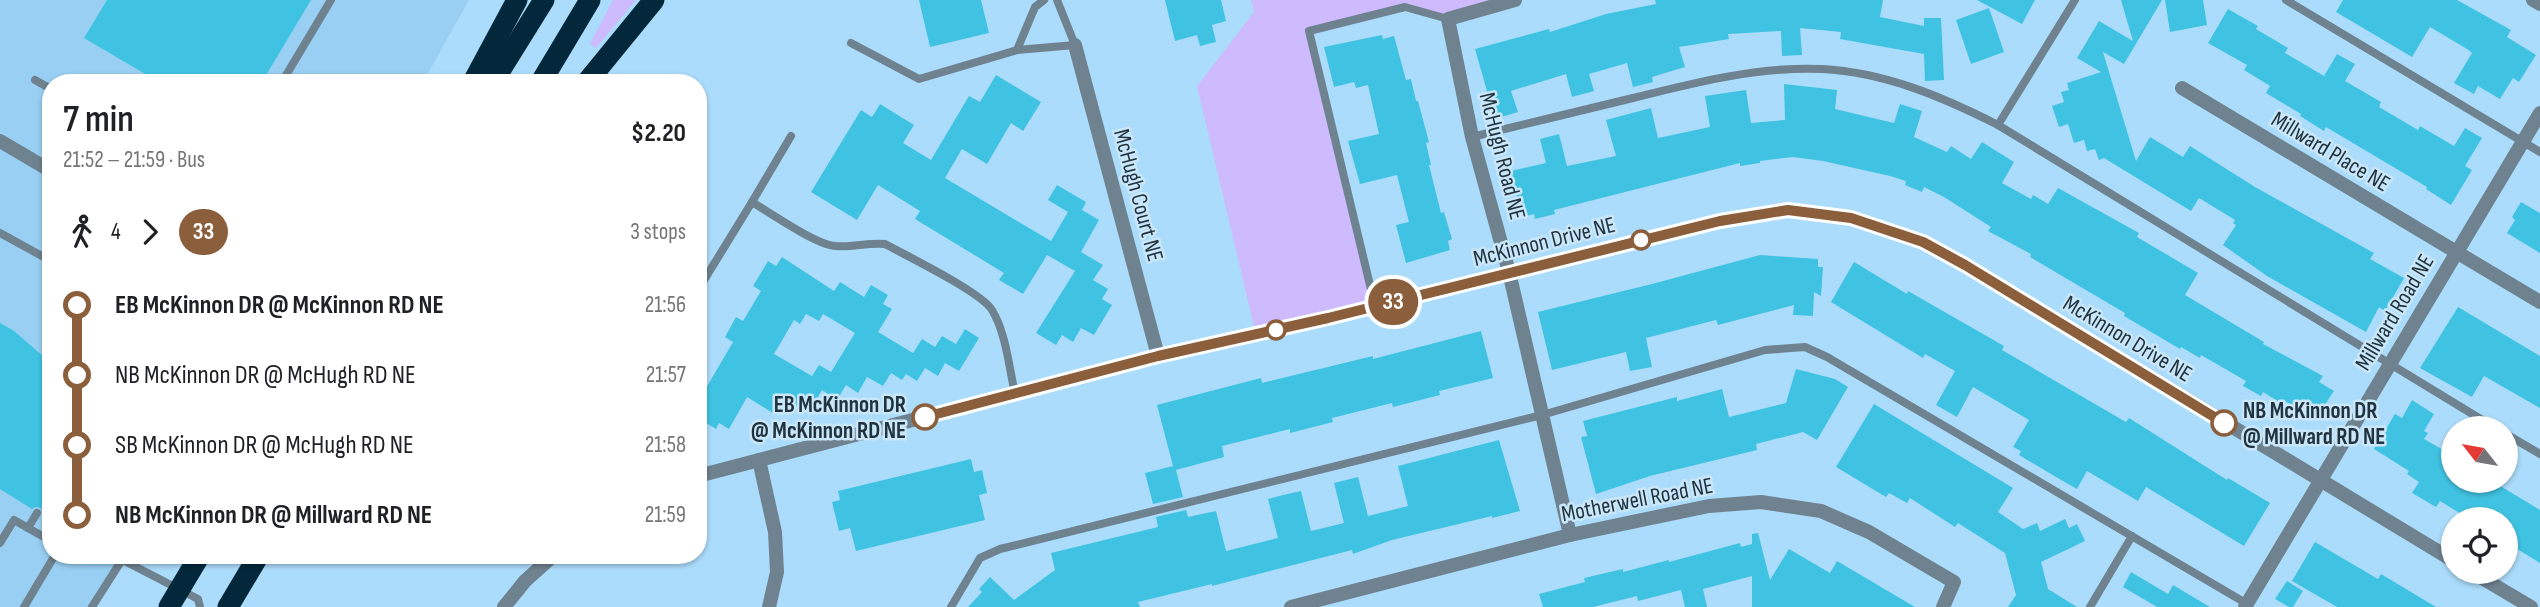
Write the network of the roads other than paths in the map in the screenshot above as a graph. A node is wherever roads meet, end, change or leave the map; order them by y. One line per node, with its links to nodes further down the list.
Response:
1 (331, 0): 17 (lane)
2 (517, 0): 18 (highway)
3 (544, 0): 19 (highway)
4 (590, 0): 20 (highway)
5 (654, 0): 21 (highway)
6 (1044, 0): 16 (lane)
7 (1057, 0): 15 (lane)
8 (1515, 0): 13 (street)
9 (2075, 0): 26 (lane)
10 (2286, 0): 30 (lane)
11 (2533, 0): 12 (street)
12 (2540, 4)
13 (1447, 19): 28 (street, McHugh Road NE); 40 (lane)
14 (851, 43): 16 (lane)
15 (1075, 45): 16 (lane); 41 (street, McHugh Court NE)
16 (1017, 50)
17 (287, 74)
18 (477, 74)
19 (498, 74)
20 (546, 74)
21 (594, 74)
22 (35, 80): 23 (lane)
23 (42, 84)
24 (2182, 88): 35 (street, Millward Place NE)
25 (2540, 113): 30 (street, Millward Road NE)
26 (1998, 125): 28 (lane); 42 (lane)
27 (792, 136): 33 (lane)
28 (1472, 136): 37 (street, McHugh Road NE)
29 (0, 141): 32 (street)
30 (2523, 142): 31 (lane); 35 (street, Millward Road NE)
31 (2540, 152)
32 (42, 166)
33 (752, 202): 38 (lane); 43 (lane)
34 (0, 233): 36 (lane)
35 (2456, 253): 39 (street); 42 (street, Millward Road NE)
36 (42, 256)
37 (1509, 272): 40 (street, McKinnon Drive NE); 44 (street, McHugh Road NE); 50 (street, McKinnon Drive NE)
38 (707, 275)
39 (2540, 302)
40 (1376, 306): 41 (street, McKinnon Drive NE)
41 (1158, 356): 43 (street, McKinnon Drive NE)
42 (2390, 364): 45 (lane); 50 (street, Millward Road NE)
43 (1015, 394): 48 (street, McKinnon Drive NE)
44 (1542, 415): 53 (street, McHugh Road NE); 55 (lane); 74 (lane)
45 (2476, 416)
46 (2518, 441): 47 (lane)
47 (2540, 454)
48 (759, 460): 49 (street, McKinnon Drive NE); 73 (street)
49 (707, 474)
50 (2320, 482): 57 (street, McKinnon Drive NE); 66 (street, Millward Road NE)
51 (37, 513): 52 (lane)
52 (28, 528): 54 (lane); 56 (lane)
53 (1570, 535): 75 (street, Motherwell Road NE); 76 (street, Motherwell Road NE)
54 (42, 536)
55 (2132, 537): 66 (lane); 77 (lane)
56 (0, 542)
57 (2441, 553)
58 (49, 564): 67 (lane)
59 (116, 564): 68 (lane)
60 (135, 564): 65 (lane)
61 (195, 564): 65 (highway)
62 (254, 564): 71 (highway)
63 (544, 564): 72 (street)
64 (2492, 584): 78 (street)
65 (180, 588): 69 (highway); 70 (lane)
66 (2248, 606)
67 (23, 607)
68 (92, 607)
69 (169, 607)
70 (200, 607)
71 (228, 607)
72 (504, 607)
73 (769, 607)
74 (951, 607)
75 (1291, 607)
76 (1943, 607)
77 (2090, 607)
78 (2531, 607)

